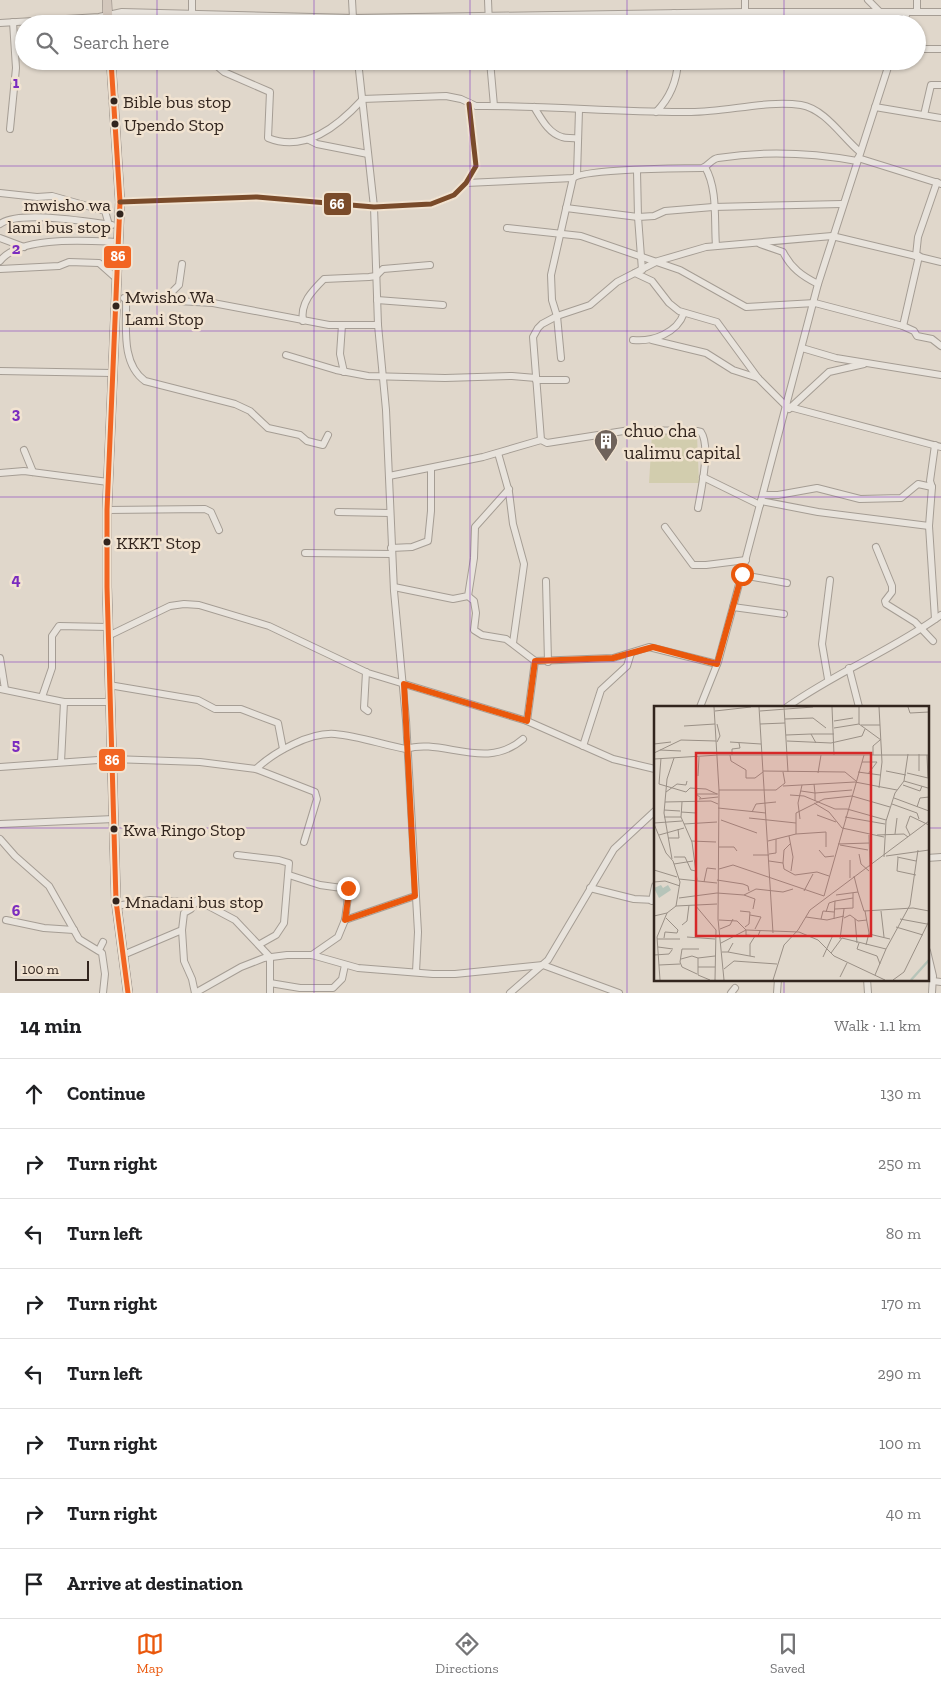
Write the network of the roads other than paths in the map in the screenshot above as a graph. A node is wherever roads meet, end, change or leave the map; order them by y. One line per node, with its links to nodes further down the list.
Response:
1 (107, 0): 17 (highway)
2 (192, 0): 16 (street)
3 (352, 0): 20 (street)
4 (488, 0): 21 (street)
5 (745, 0): 8 (street)
6 (868, 0): 9 (street)
7 (917, 0): 11 (street)
8 (745, 12): 13 (street); 14 (street)
9 (880, 12): 10 (street); 14 (street)
10 (907, 12): 11 (street); 23 (street)
11 (916, 12): 12 (street)
12 (941, 12)
13 (674, 13): 22 (street)
14 (841, 13)
15 (180, 14): 16 (street); 18 (street)
16 (192, 14): 19 (street)
17 (108, 15)
18 (117, 15)
19 (219, 15)
20 (354, 15)
21 (489, 15)
22 (621, 15)
23 (906, 15)
24 (13, 22): 25 (street); 28 (street)
25 (0, 23)
26 (941, 48): 27 (street)
27 (926, 49)
28 (15, 53)
29 (16, 70): 46 (street)
30 (111, 70): 57 (highway)
31 (222, 70): 48 (street)
32 (359, 70): 37 (street)
33 (491, 70): 39 (street)
34 (677, 70): 43 (street)
35 (887, 70): 41 (street)
36 (941, 85): 44 (street)
37 (362, 100): 38 (street); 48 (street); 49 (street)
38 (469, 104): 39 (street); 54 (street)
39 (494, 106): 40 (street)
40 (534, 107): 42 (street); 47 (street)
41 (875, 107): 44 (street); 50 (street)
42 (579, 110): 43 (street); 47 (street)
43 (656, 112): 50 (street)
44 (924, 115): 45 (street)
45 (941, 118)
46 (10, 130)
47 (578, 139): 53 (street)
48 (309, 140): 49 (street)
49 (368, 154): 60 (street)
50 (858, 157): 51 (street); 55 (street); 58 (street)
51 (705, 168): 52 (street); 59 (street)
52 (637, 171): 53 (street); 62 (street)
53 (575, 176): 54 (street); 61 (street)
54 (466, 183): 60 (street)
55 (939, 183): 74 (street)
56 (0, 193): 64 (street)
57 (120, 202): 60 (street); 64 (highway)
58 (842, 204): 59 (street); 67 (street)
59 (713, 207): 62 (street); 71 (street)
60 (374, 208): 84 (street)
61 (566, 208): 62 (street); 66 (street)
62 (638, 218): 73 (street)
63 (0, 224): 64 (street)
64 (114, 226): 69 (highway)
65 (507, 228): 66 (street)
66 (559, 233): 73 (street); 94 (street)
67 (832, 236): 70 (street); 74 (street); 87 (street)
68 (0, 238): 72 (street)
69 (118, 242): 72 (street); 85 (highway)
70 (754, 242): 71 (street); 87 (street)
71 (716, 246): 75 (street)
72 (24, 247): 76 (street)
73 (640, 255): 77 (street); 82 (street)
74 (917, 256): 78 (street); 98 (street)
75 (670, 257): 77 (street); 83 (street)
76 (0, 261)
77 (658, 261): 82 (street); 83 (street)
78 (941, 262)
79 (182, 264): 89 (street)
80 (430, 265): 84 (street)
81 (0, 269): 85 (street)
82 (641, 270): 86 (street); 86 (street); 94 (street)
83 (680, 270): 91 (street)
84 (376, 276): 90 (street); 95 (street)
85 (117, 279): 88 (highway)
86 (652, 281): 93 (street)
87 (818, 284): 91 (street)
88 (121, 298): 89 (street); 108 (highway); 115 (street)
89 (164, 300): 95 (street)
90 (377, 300): 92 (street); 97 (street)
91 (815, 302): 98 (street); 102 (street)
92 (443, 305)
93 (684, 313): 100 (street); 111 (street)
94 (557, 316): 104 (street); 112 (street)
95 (303, 322): 96 (street)
96 (342, 325): 97 (street); 107 (street)
97 (378, 325): 109 (street)
98 (903, 326): 101 (street)
99 (633, 340): 100 (street)
100 (652, 340): 111 (street)
101 (941, 346)
102 (802, 348): 105 (street); 114 (street)
103 (286, 356): 107 (street)
104 (561, 358)
105 (867, 363): 110 (street); 114 (street)
106 (0, 371): 108 (street)
107 (344, 372): 109 (street)
108 (112, 373): 125 (highway)
109 (383, 375): 112 (street); 123 (street)
110 (941, 375)
111 (758, 378): 114 (street)
112 (536, 379): 113 (street); 116 (street)
113 (566, 380)
114 (788, 407): 117 (street); 128 (street)
115 (328, 435)
116 (540, 440): 119 (street); 124 (street)
117 (938, 446): 126 (street)
118 (24, 450): 121 (street)
119 (498, 453): 120 (street); 127 (street)
120 (430, 468): 123 (street); 137 (street)
121 (33, 472): 122 (street); 125 (street)
122 (0, 473)
123 (389, 476): 132 (street)
124 (703, 477): 128 (street); 129 (street)
125 (108, 482): 130 (highway)
126 (932, 487): 128 (street); 133 (street)
127 (509, 489): 145 (street); 153 (street)
128 (762, 500): 133 (street); 139 (street)
129 (698, 508)
130 (107, 510): 135 (street); 149 (highway)
131 (338, 512): 132 (street)
132 (390, 513): 137 (street)
133 (929, 526): 148 (street)
134 (665, 527): 139 (street)
135 (219, 530)
136 (876, 547): 150 (street)
137 (392, 551): 138 (street); 144 (street)
138 (305, 553)
139 (746, 560): 140 (street)
140 (742, 574): 143 (street); 146 (street)
141 (546, 580): 157 (street)
142 (830, 580): 161 (street)
143 (787, 582)
144 (394, 587): 145 (street); 162 (street)
145 (468, 596): 153 (street)
146 (734, 607): 147 (street); 158 (street)
147 (784, 614)
148 (938, 617): 150 (street)
149 (108, 627): 151 (highway); 165 (street)
150 (922, 628): 152 (street); 159 (street)
151 (108, 636): 160 (street); 163 (highway)
152 (933, 641)
153 (513, 643): 156 (street)
154 (631, 653): 157 (street); 158 (street); 174 (street)
155 (0, 658): 164 (street)
156 (535, 661): 157 (street); 172 (street)
157 (548, 662)
158 (717, 664): 168 (street)
159 (849, 668): 161 (street); 170 (street)
160 (366, 672): 162 (street); 171 (street)
161 (828, 679): 169 (street)
162 (404, 684): 172 (street); 176 (street)
163 (109, 686): 167 (highway); 175 (street)
164 (3, 689): 165 (street)
165 (42, 697): 166 (street)
166 (64, 702): 167 (street); 178 (street)
167 (109, 702): 177 (highway)
168 (700, 706)
169 (788, 706)
170 (859, 706)
171 (368, 710)
172 (527, 721): 174 (street)
173 (523, 739): 176 (street)
174 (583, 746): 181 (street)
175 (283, 749): 176 (street); 180 (street)
176 (406, 749): 192 (street)
177 (112, 759): 178 (street); 180 (street); 183 (highway)
178 (61, 762): 179 (street)
179 (0, 767)
180 (256, 769): 186 (street)
181 (654, 769)
182 (654, 812): 191 (street)
183 (114, 819): 184 (street); 195 (highway)
184 (0, 824)
185 (0, 839): 198 (street)
186 (304, 842)
187 (236, 855): 190 (street)
188 (941, 857): 189 (street)
189 (928, 858)
190 (289, 874): 197 (street); 201 (street)
191 (590, 888): 193 (street); 208 (street)
192 (415, 896): 197 (street); 209 (street)
193 (653, 900)
194 (196, 901): 195 (street); 199 (street); 201 (street)
195 (117, 906): 203 (highway)
196 (6, 920): 198 (street)
197 (345, 920): 204 (street)
198 (74, 930): 202 (street)
199 (182, 930): 203 (street); 216 (street)
200 (102, 942): 202 (street)
201 (260, 944): 205 (street)
202 (99, 950): 214 (street)
203 (123, 955): 215 (highway)
204 (312, 955): 205 (street); 207 (street)
205 (270, 957): 212 (street); 216 (street)
206 (928, 958): 210 (street)
207 (345, 965): 209 (street); 213 (street)
208 (544, 966): 209 (street); 218 (street); 219 (street)
209 (416, 972)
210 (931, 977): 211 (street); 220 (street)
211 (941, 982)
212 (270, 983): 213 (street); 217 (street)
213 (316, 991)
214 (103, 993)
215 (128, 993)
216 (195, 993)
217 (270, 993)
218 (510, 993)
219 (619, 993)
220 (932, 993)

